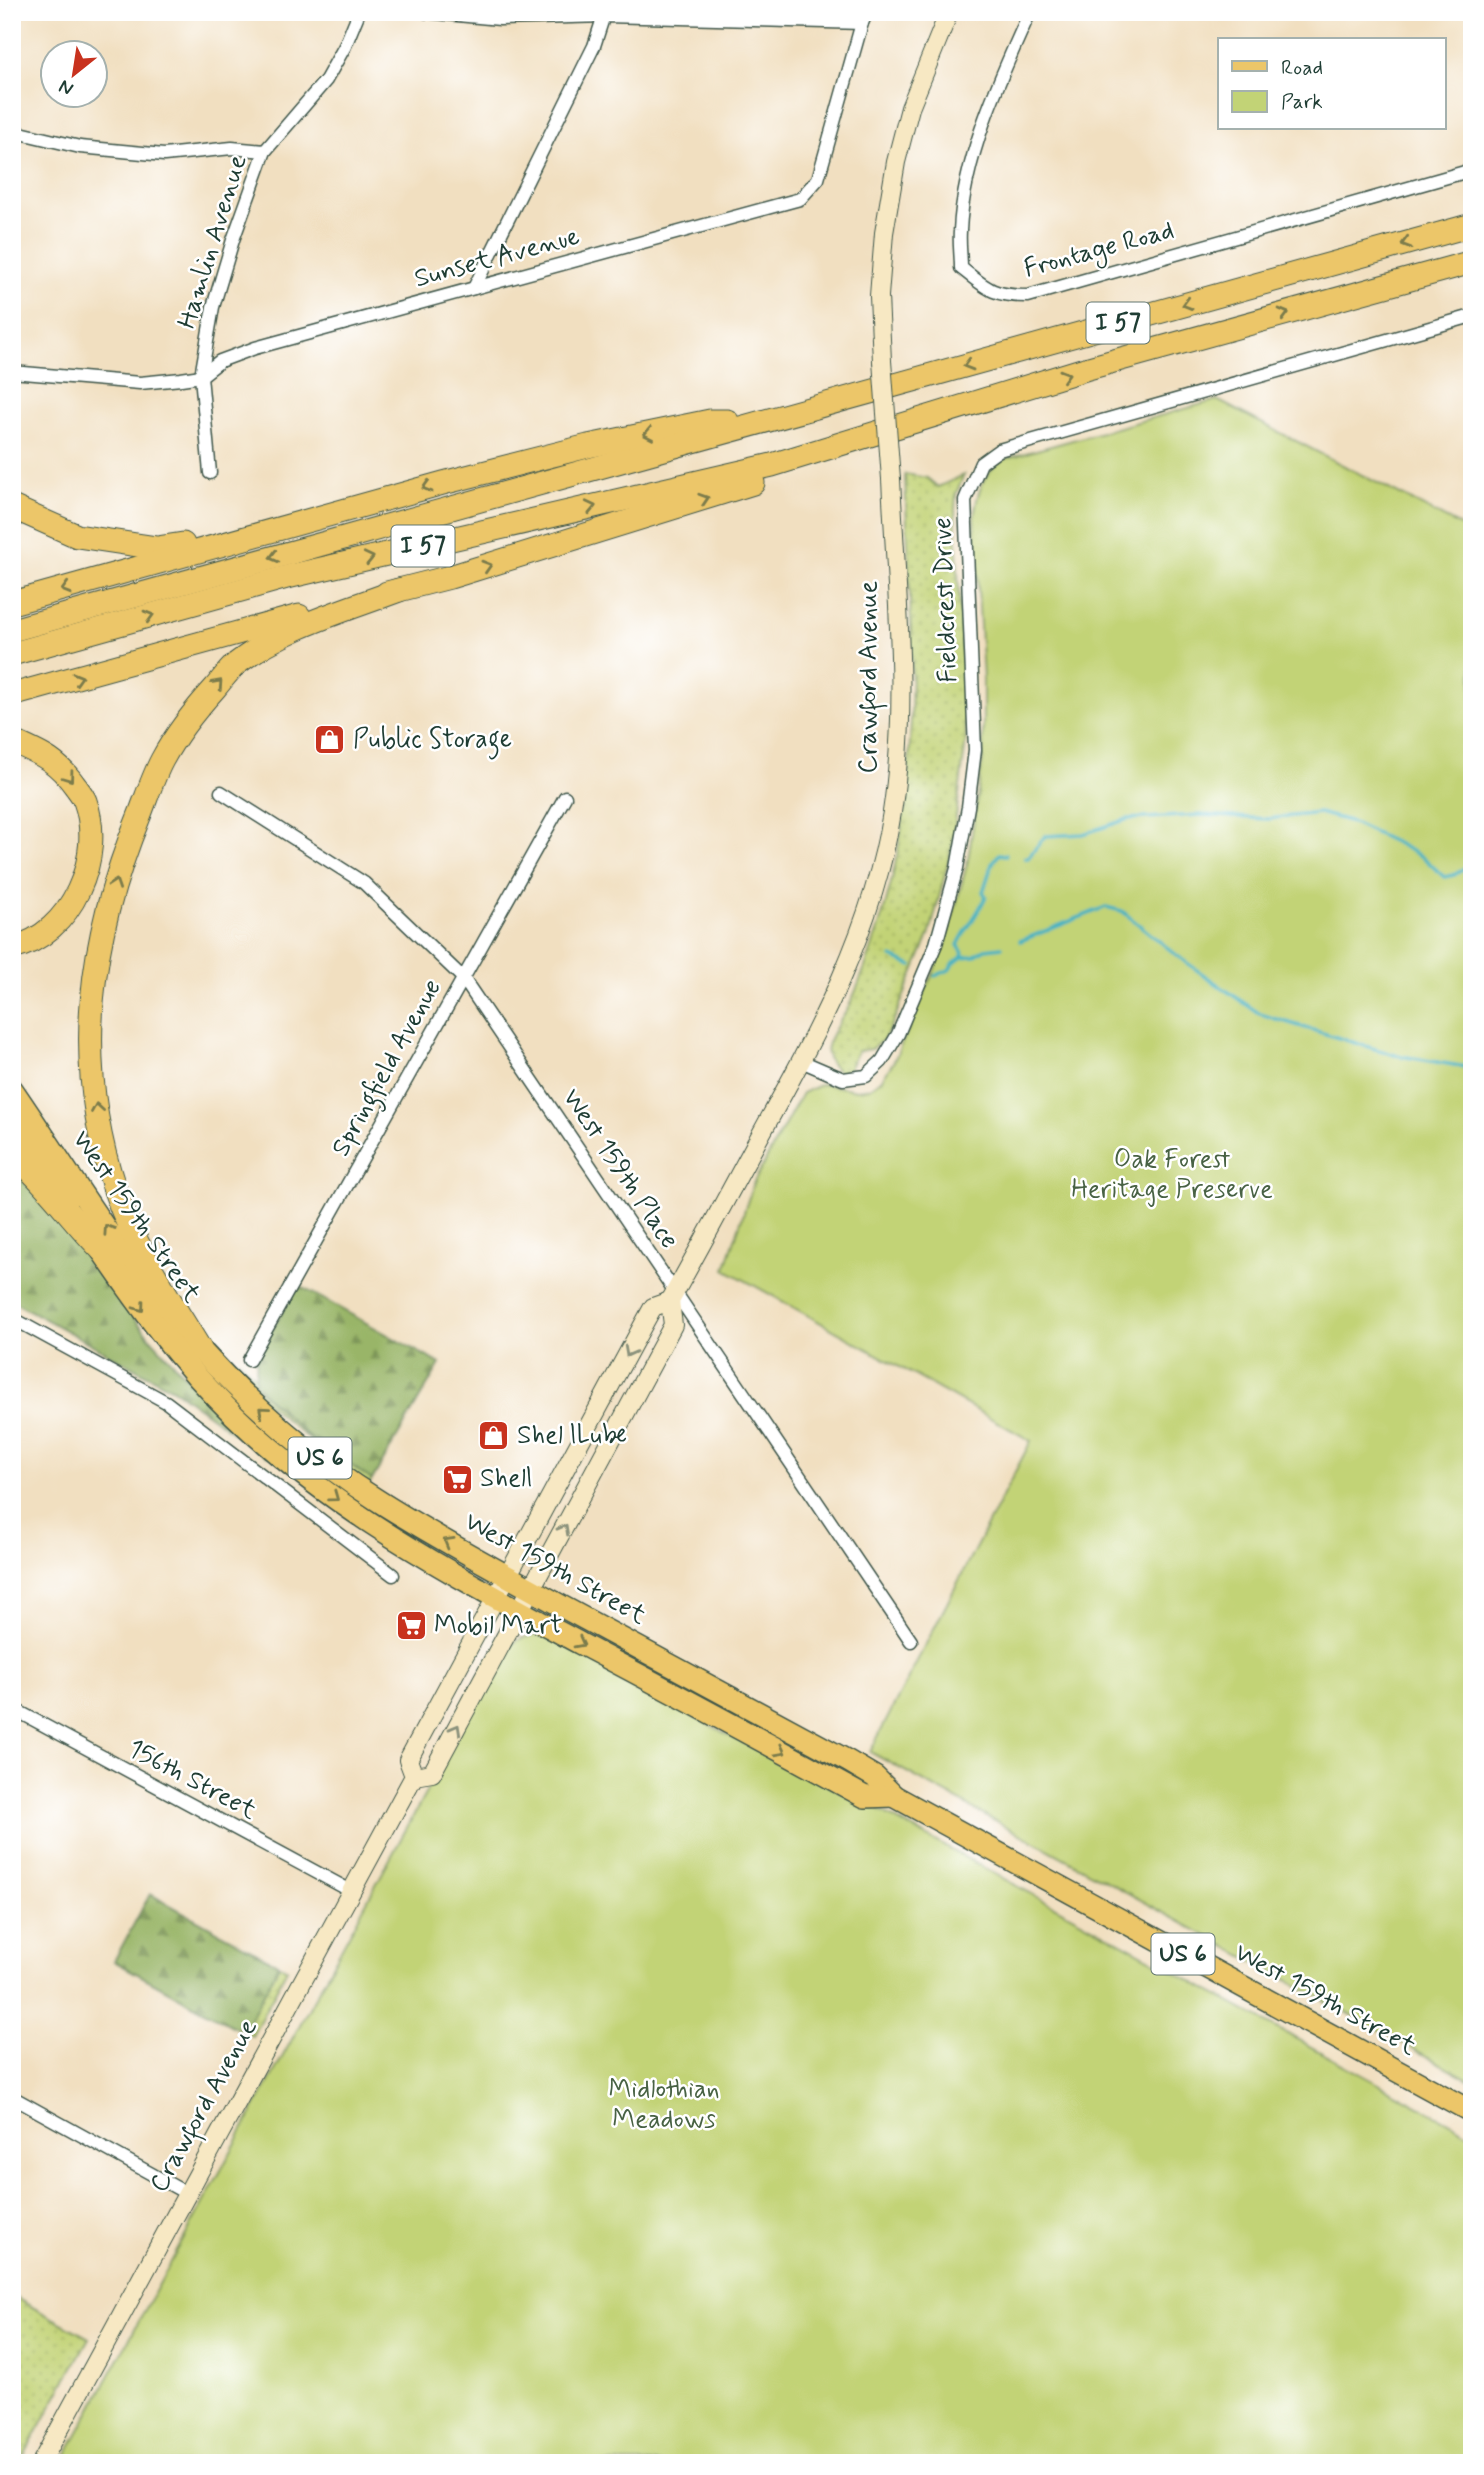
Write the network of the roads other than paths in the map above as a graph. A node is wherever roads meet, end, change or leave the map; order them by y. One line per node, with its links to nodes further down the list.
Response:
1 (359, 12): 8 (street, Hamlin Avenue)
2 (425, 12): 5 (street)
3 (949, 12): 31 (main road, Crawford Avenue, bridge)
4 (1030, 12): 9 (street, Frontage Road)
5 (606, 14): 6 (street); 12 (street)
6 (865, 18): 12 (street, Sunset Avenue)
7 (12, 131): 8 (street)
8 (265, 151): 15 (street, Hamlin Avenue)
9 (1472, 170)
10 (1472, 225): 16 (highway, I 57, one-way to 16)
11 (1472, 262): 17 (highway, I 57, one-way to 11)
12 (474, 288): 15 (street, Sunset Avenue)
13 (1472, 316): 31 (street, Fieldcrest Drive)
14 (12, 372): 15 (street, Sunset Avenue)
15 (201, 376): 18 (street, Hamlin Avenue)
16 (764, 422): 20 (highway, one-way to 20); 23 (highway, I 57, one-way to 23)
17 (836, 445): 21 (highway, one-way to 17); 24 (highway, I 57, one-way to 17)
18 (210, 473)
19 (12, 507): 20 (highway)
20 (297, 524): 22 (highway, one-way to 22)
21 (399, 590): 25 (highway, one-way to 21); 38 (highway, one-way to 21)
22 (12, 603)
23 (12, 630)
24 (12, 654)
25 (12, 695)
26 (12, 741): 29 (highway, one-way to 29)
27 (221, 792): 30 (street, West 159th Place)
28 (565, 797): 30 (street, Springfield Avenue)
29 (12, 948)
30 (463, 978): 36 (street, West 159th Place); 39 (street, Springfield Avenue)
31 (802, 1061): 36 (main road, Crawford Avenue)
32 (12, 1088): 38 (main road, West 159th Street / US 6, one-way to 32)
33 (12, 1118): 35 (main road, West 159th Street / US 6)
34 (12, 1153): 35 (highway)
35 (102, 1250): 43 (main road, West 159th Street / US 6, one-way to 43)
36 (672, 1296): 41 (main road, Crawford Avenue, one-way to 41); 42 (main road, Crawford Avenue, one-way to 36); 45 (street, West 159th Place)
37 (12, 1318): 40 (street)
38 (200, 1349): 41 (main road, West 159th Street / US 6, one-way to 38)
39 (249, 1360)
40 (393, 1574)
41 (507, 1576): 42 (main road, West 159th Street / US 6); 43 (main road, Crawford Avenue)
42 (532, 1590): 44 (main road, Crawford Avenue); 48 (main road, West 159th Street / US 6)
43 (495, 1599): 44 (main road, West 159th Street / US 6); 47 (main road, Crawford Avenue)
44 (520, 1612): 47 (main road, Crawford Avenue, one-way to 44); 48 (main road, West 159th Street / US 6, one-way to 48)
45 (911, 1641)
46 (12, 1708): 49 (street, 156th Street)
47 (414, 1776): 49 (main road, Crawford Avenue)
48 (894, 1796): 51 (main road, West 159th Street / US 6)
49 (351, 1891): 52 (main road, Crawford Avenue)
50 (12, 2097): 52 (street)
51 (1472, 2112)
52 (187, 2193): 53 (main road, Crawford Avenue)
53 (41, 2463)

